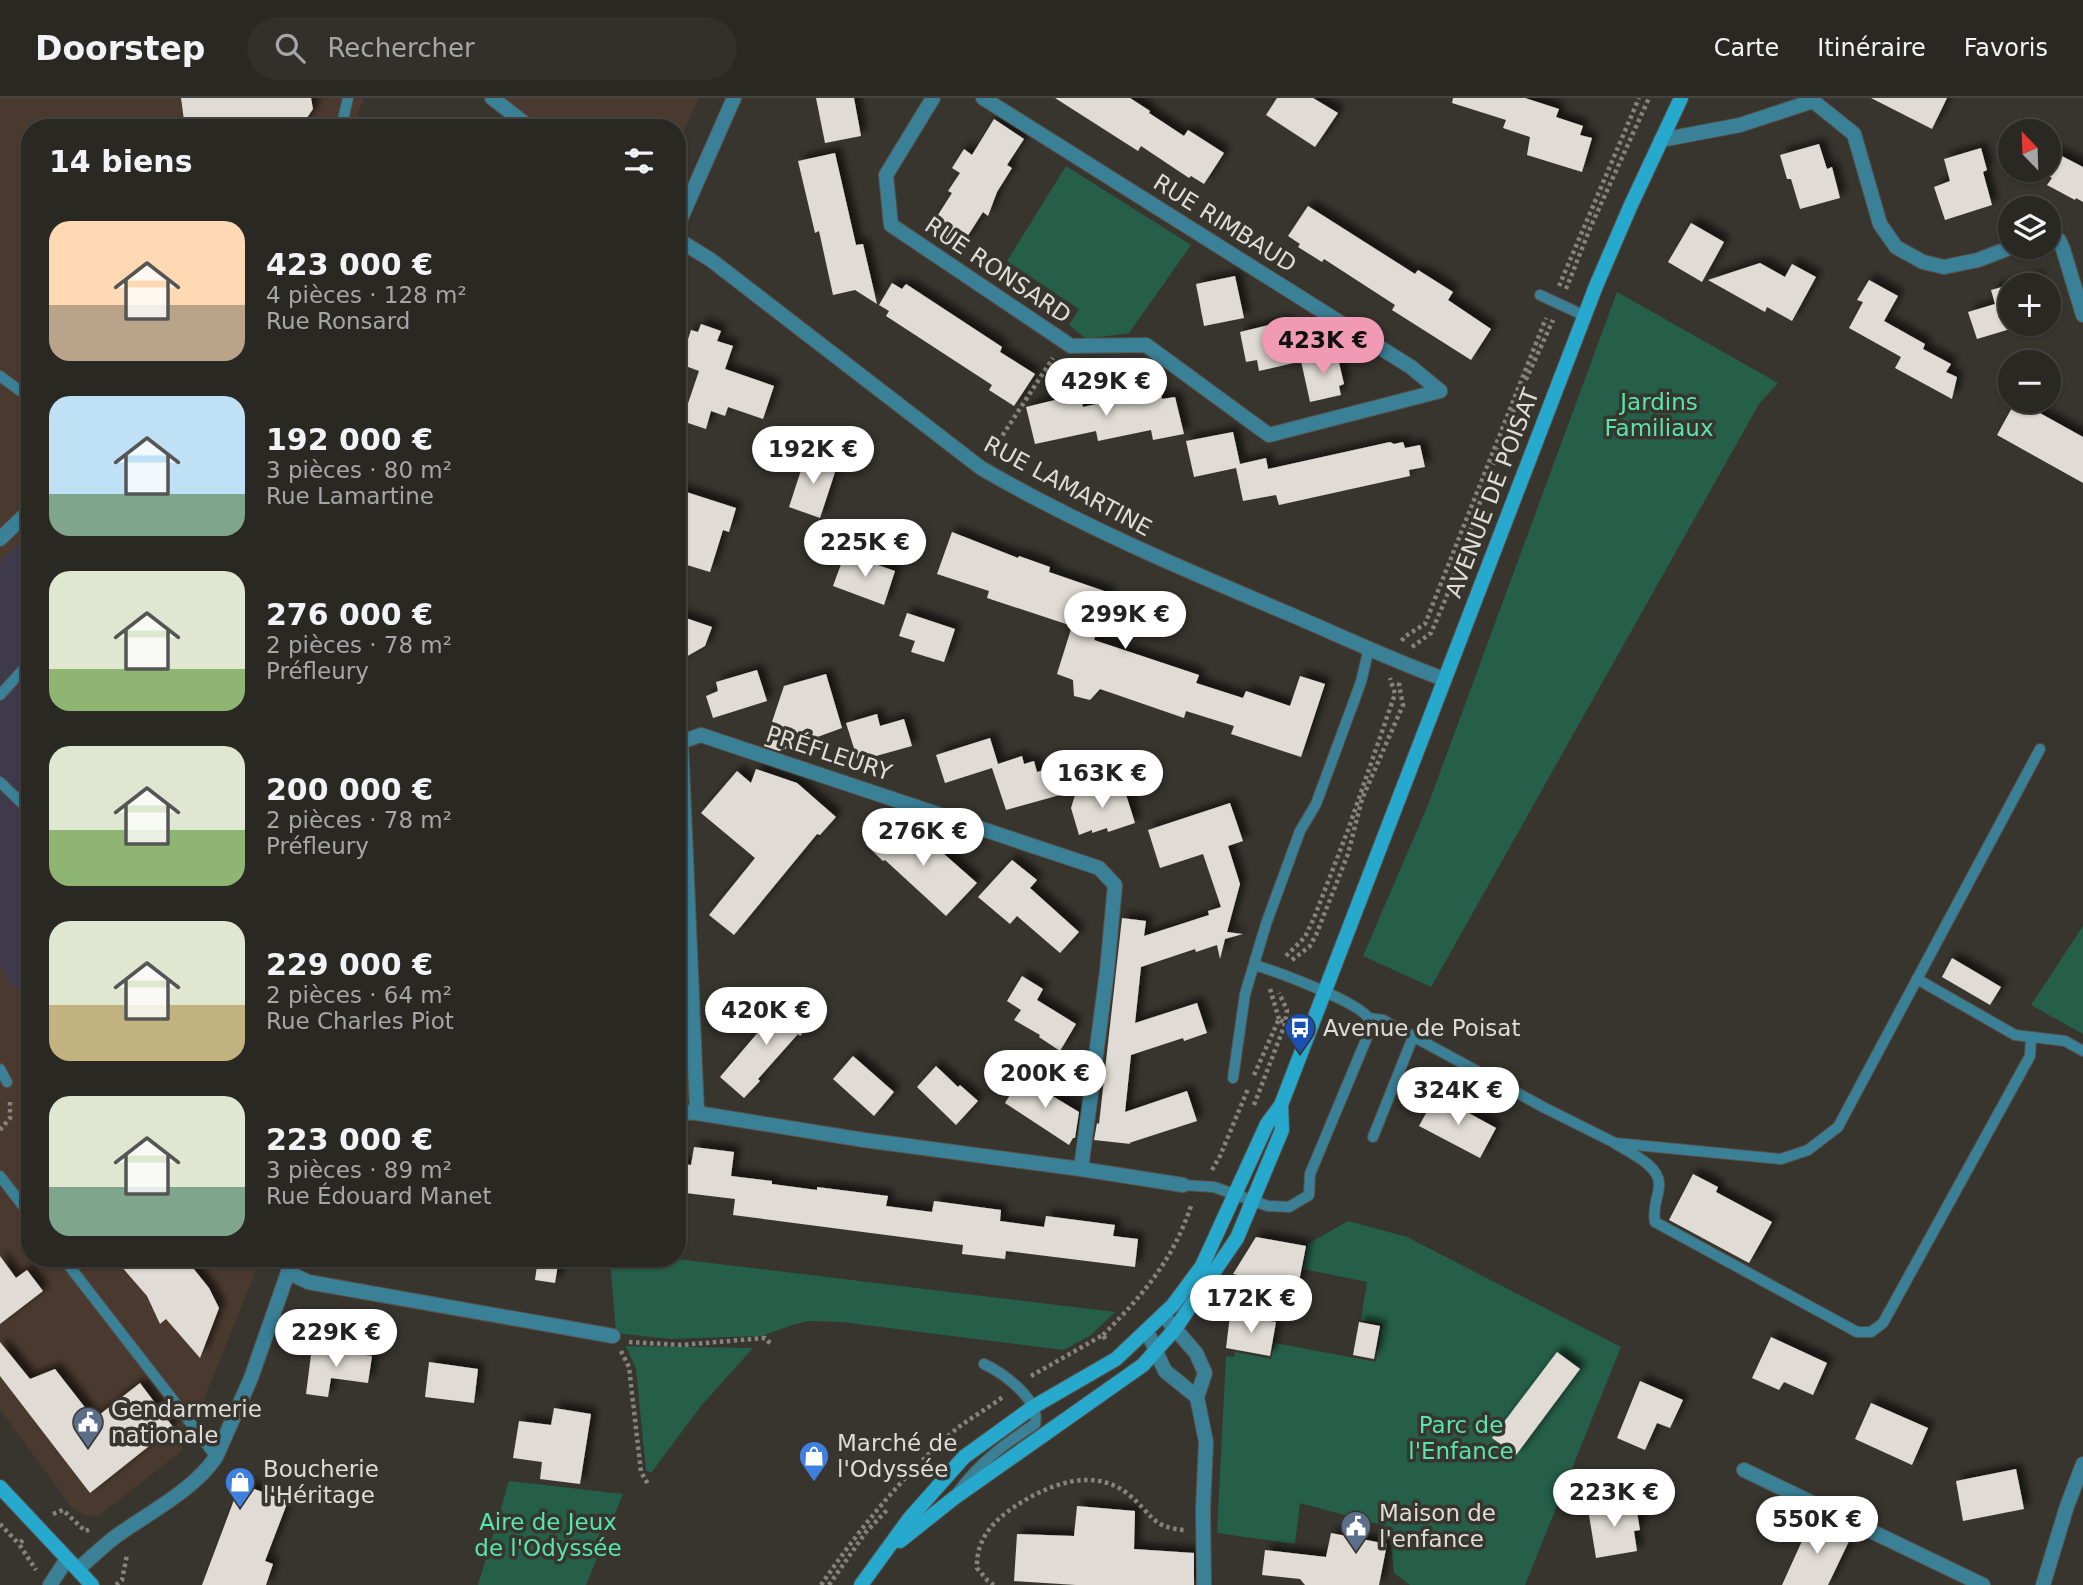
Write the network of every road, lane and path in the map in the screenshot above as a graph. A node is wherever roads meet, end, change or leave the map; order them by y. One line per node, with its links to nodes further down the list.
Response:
1 (348, 98): 9 (lane)
2 (492, 98): 10 (street)
3 (734, 98): 12 (street)
4 (933, 98): 23 (street, RUE RONSARD)
5 (984, 98): 26 (street, RUE RIMBAUD)
6 (1639, 98): 17 (path)
7 (1649, 98): 16 (path)
8 (1681, 98): 11 (main road, AVENUE DE POISAT)
9 (343, 119)
10 (519, 119)
11 (1661, 141): 15 (street); 22 (main road, AVENUE DE POISAT)
12 (686, 207)
13 (2061, 244): 20 (street)
14 (686, 245): 27 (street, RUE LAMARTINE)
15 (1998, 252)
16 (1567, 286)
17 (1557, 290)
18 (1540, 295): 22 (lane)
19 (1548, 313): 31 (path)
20 (2083, 314)
21 (1555, 316): 31 (path)
22 (1585, 316): 33 (main road, AVENUE DE POISAT)
23 (1064, 341): 26 (street, RUE RONSARD); 27 (path)
24 (0, 376): 25 (lane)
25 (21, 391)
26 (1440, 391)
27 (981, 468): 30 (street, RUE LAMARTINE)
28 (21, 519): 29 (street)
29 (0, 539)
30 (1369, 648): 31 (street, RUE LAMARTINE); 41 (lane)
31 (1399, 662): 33 (street, RUE LAMARTINE); 40 (path); 42 (path)
32 (21, 672): 34 (lane)
33 (1444, 679): 46 (main road, AVENUE DE POISAT)
34 (0, 695)
35 (686, 740): 66 (street, PRÉFLEURY)
36 (2040, 749): 43 (lane)
37 (0, 782): 38 (lane)
38 (21, 802)
39 (686, 858): 62 (street, PRÉFLEURY)
40 (1282, 959)
41 (1254, 965): 46 (lane); 54 (lane)
42 (1287, 966)
43 (1917, 979): 51 (lane); 65 (lane)
44 (1269, 987): 48 (path)
45 (1278, 987): 49 (path)
46 (1324, 993): 47 (lane); 59 (main road, AVENUE DE POISAT)
47 (1369, 1018): 50 (lane); 71 (lane)
48 (1279, 1019): 49 (path); 56 (path)
49 (1285, 1024): 57 (path)
50 (1413, 1037): 64 (lane); 65 (lane)
51 (2031, 1037): 52 (lane); 65 (lane)
52 (2083, 1051)
53 (0, 1069): 55 (lane)
54 (1233, 1078): 56 (path)
55 (7, 1082): 63 (path)
56 (1250, 1084): 57 (path); 69 (path)
57 (1260, 1088): 58 (path); 60 (path)
58 (1267, 1090)
59 (1281, 1105): 70 (main road, AVENUE DE POISAT); 71 (main road, AVENUE DE POISAT)
60 (1252, 1110)
61 (686, 1112): 62 (street)
62 (697, 1113): 66 (street)
63 (0, 1130)
64 (1373, 1137)
65 (1615, 1143)
66 (1081, 1169): 68 (street)
67 (0, 1176): 72 (lane)
68 (1184, 1185): 69 (lane)
69 (1208, 1187): 70 (lane); 73 (path); 73 (path)
70 (1234, 1194): 71 (lane); 77 (main road, AVENUE DE POISAT)
71 (1254, 1201): 78 (main road, AVENUE DE POISAT)
72 (21, 1203)
73 (1191, 1206): 81 (path)
74 (70, 1267): 88 (lane)
75 (290, 1267): 91 (street)
76 (293, 1267): 82 (street)
77 (1164, 1316): 78 (street); 79 (main road, AVENUE DE POISAT)
78 (1175, 1329): 85 (main road, AVENUE DE POISAT); 87 (street)
79 (1147, 1331): 85 (street); 89 (main road, AVENUE DE POISAT)
80 (1117, 1334): 83 (path)
81 (1103, 1335)
82 (613, 1336): 84 (path); 94 (path)
83 (1107, 1342)
84 (772, 1345)
85 (1156, 1350): 87 (street); 96 (main road, AVENUE DE POISAT)
86 (984, 1364): 89 (lane)
87 (1197, 1397): 99 (street)
88 (177, 1405)
89 (1033, 1407): 96 (lane); 101 (main road, AVENUE DE POISAT)
90 (186, 1417): 91 (lane)
91 (216, 1457): 103 (street)
92 (2083, 1464): 112 (street)
93 (1744, 1470): 111 (street)
94 (649, 1486)
95 (0, 1487): 103 (main road)
96 (954, 1498): 101 (main road, AVENUE DE POISAT)
97 (895, 1502): 107 (path)
98 (0, 1524): 100 (path)
99 (1203, 1531): 109 (path); 110 (street)
100 (19, 1544)
101 (886, 1552): 108 (main road)
102 (127, 1555): 106 (path)
103 (73, 1564): 104 (street); 105 (main road)
104 (50, 1585)
105 (92, 1585)
106 (116, 1585)
107 (830, 1585)
108 (861, 1585)
109 (994, 1585)
110 (1205, 1585)
111 (1983, 1585)
112 (2043, 1585)

